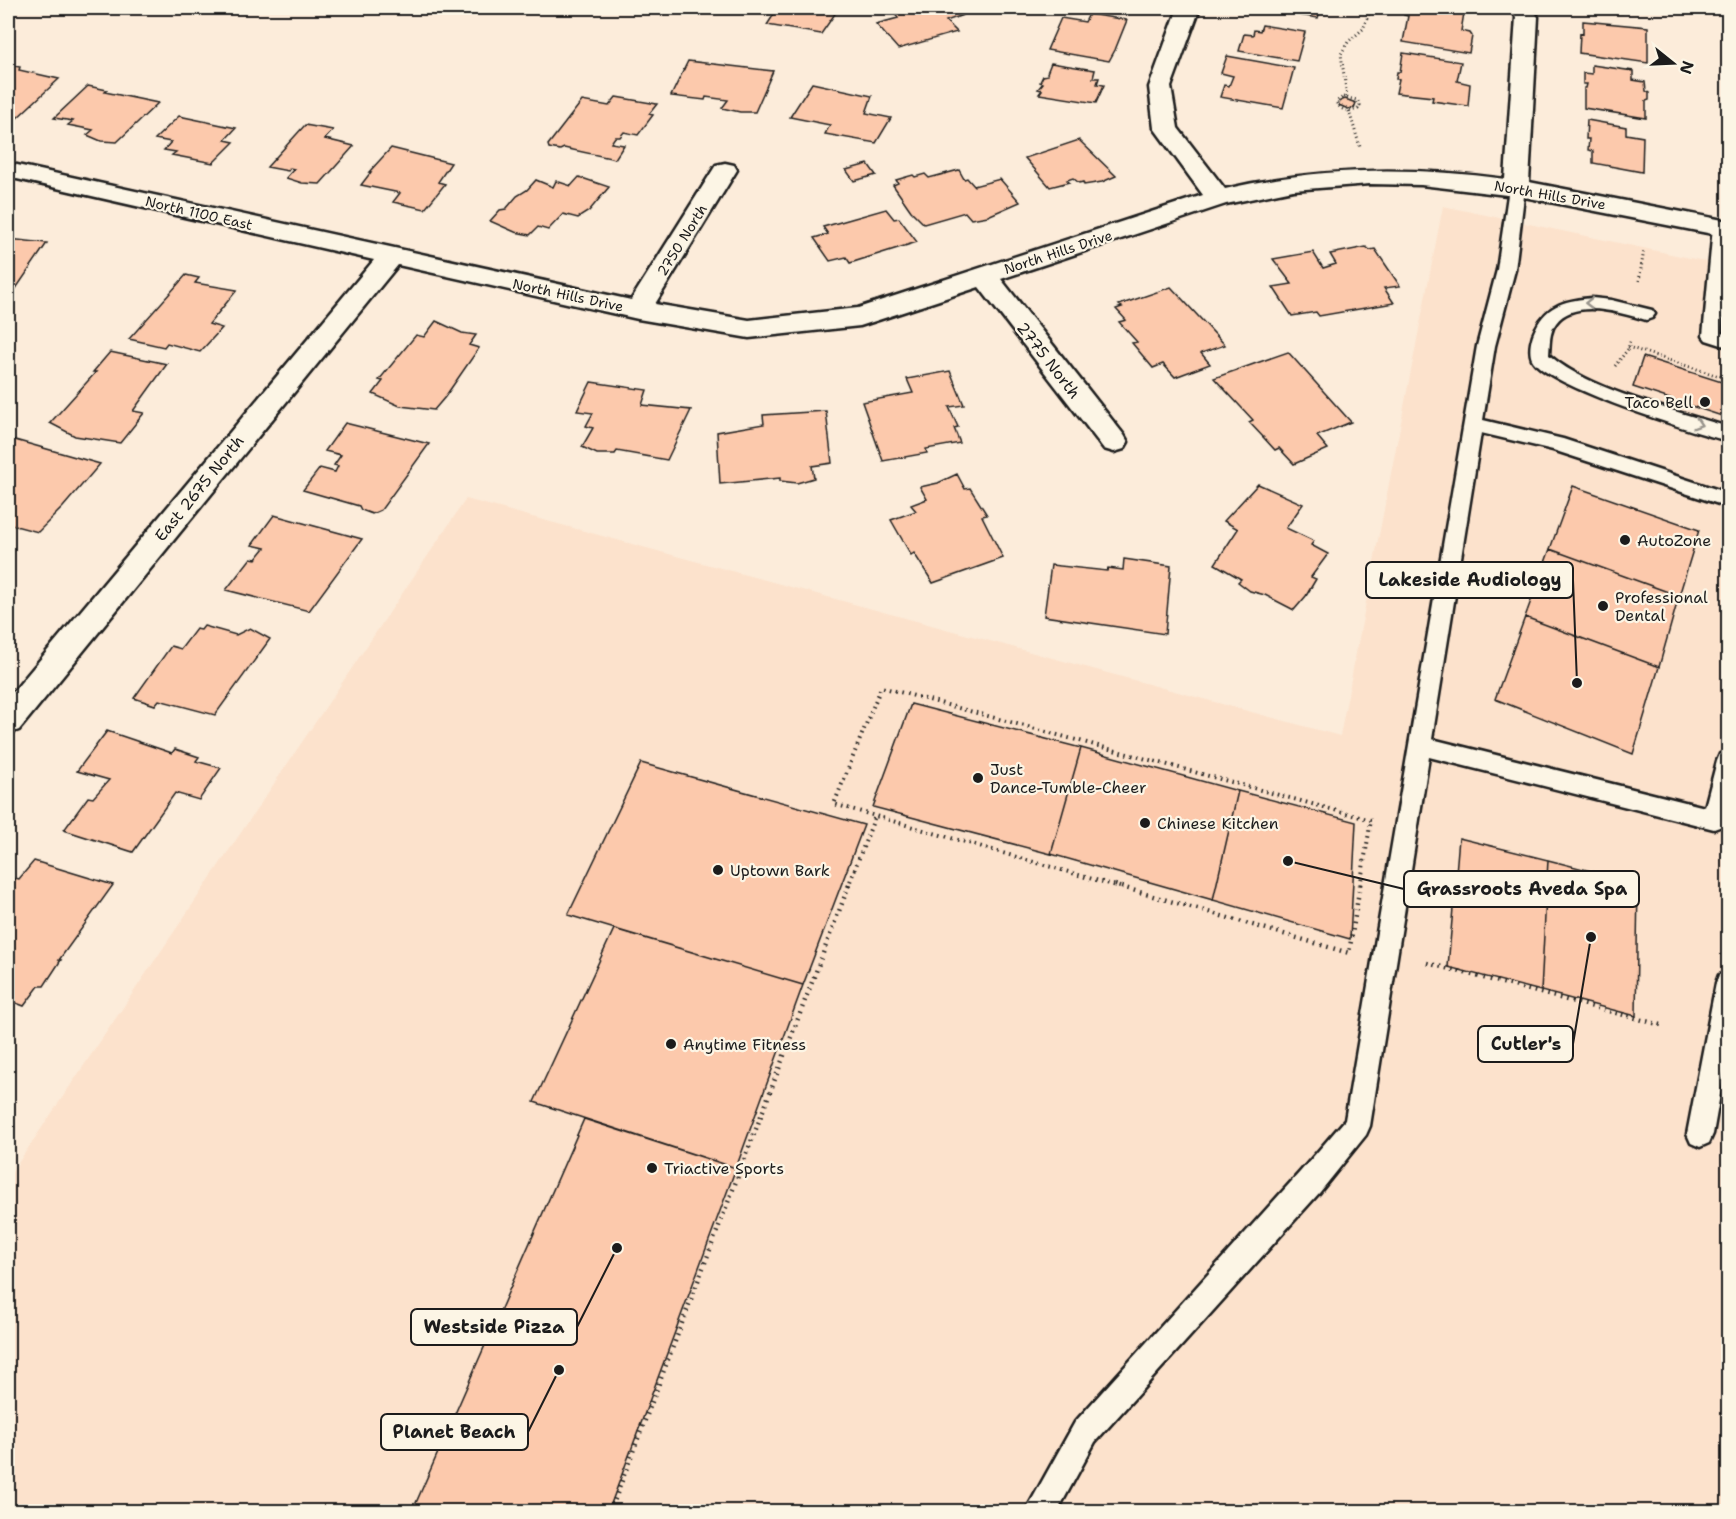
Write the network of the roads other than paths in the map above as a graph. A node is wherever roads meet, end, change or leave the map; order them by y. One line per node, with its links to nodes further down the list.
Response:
1 (1189, 8): 6 (street)
2 (1522, 8): 5 (street)
3 (8, 170): 8 (street, North 1100 East)
4 (725, 170): 10 (street, 2750 North)
5 (1517, 188): 6 (street, North Hills Drive); 7 (street, North Hills Drive); 13 (lane)
6 (1220, 198): 9 (street, North Hills Drive)
7 (1725, 228): 12 (lane)
8 (391, 256): 10 (street, North Hills Drive); 17 (street, East 2675 North)
9 (985, 277): 10 (street, North Hills Drive); 15 (street, 2775 North)
10 (638, 310)
11 (1646, 314): 14 (lane, one-way to 14)
12 (1728, 341)
13 (1474, 424): 16 (lane); 18 (lane)
14 (1728, 434)
15 (1114, 442)
16 (1728, 500)
17 (8, 721)
18 (1420, 745): 20 (lane); 23 (lane)
19 (1728, 761): 20 (lane)
20 (1721, 826)
21 (1728, 983): 22 (lane)
22 (1700, 1134)
23 (1040, 1512)

